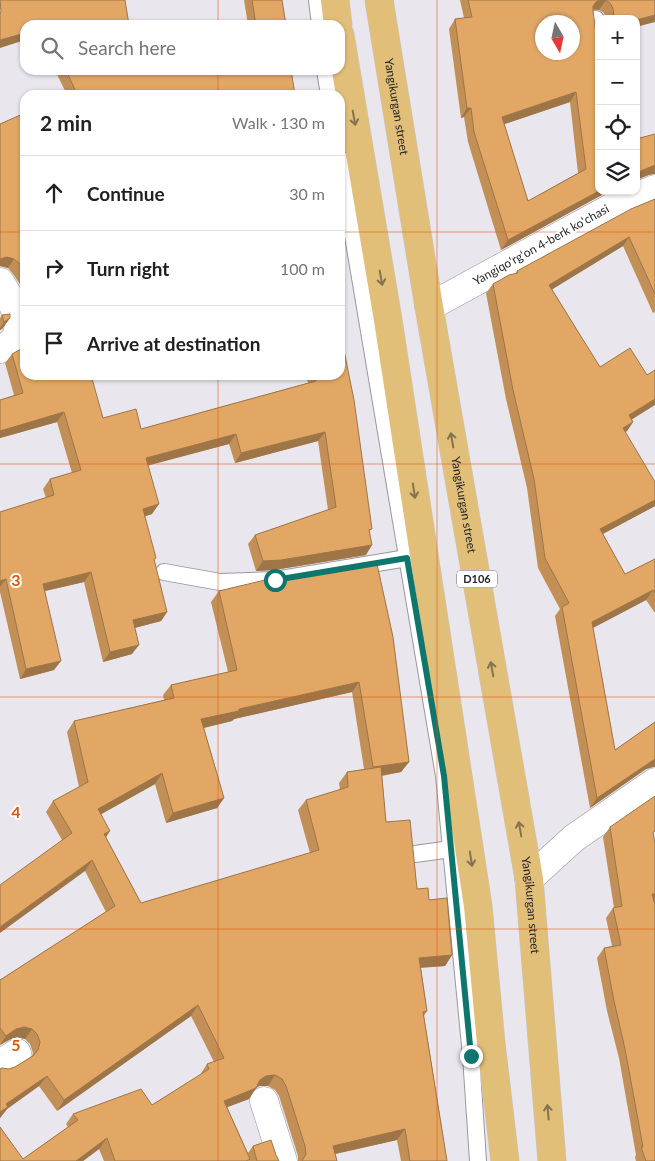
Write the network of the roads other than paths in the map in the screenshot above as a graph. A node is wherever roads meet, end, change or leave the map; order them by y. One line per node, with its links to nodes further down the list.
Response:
1 (316, 0): 4 (lane)
2 (335, 0): 5 (main road)
3 (380, 0): 13 (main road, Yangikurgan street / D106)
4 (319, 20)
5 (337, 20)
6 (345, 65): 24 (main road, one-way to 24)
7 (326, 75): 8 (lane)
8 (328, 90)
9 (345, 189): 15 (lane)
10 (655, 189): 11 (street, Yangiqoʻrgʻon 4-berk koʻchasi)
11 (617, 197): 13 (street, Yangiqoʻrgʻon 4-berk koʻchasi)
12 (0, 282): 14 (street)
13 (429, 306): 20 (main road, Yangikurgan street / D106, one-way to 13)
14 (0, 349)
15 (407, 558): 16 (lane); 18 (lane)
16 (164, 572)
17 (655, 782): 20 (street)
18 (451, 848): 19 (lane); 23 (lane)
19 (415, 854)
20 (529, 879): 25 (main road, Yangikurgan street / D106, one-way to 20)
21 (264, 1101): 22 (street)
22 (283, 1161)
23 (478, 1161)
24 (505, 1161)
25 (552, 1161)

